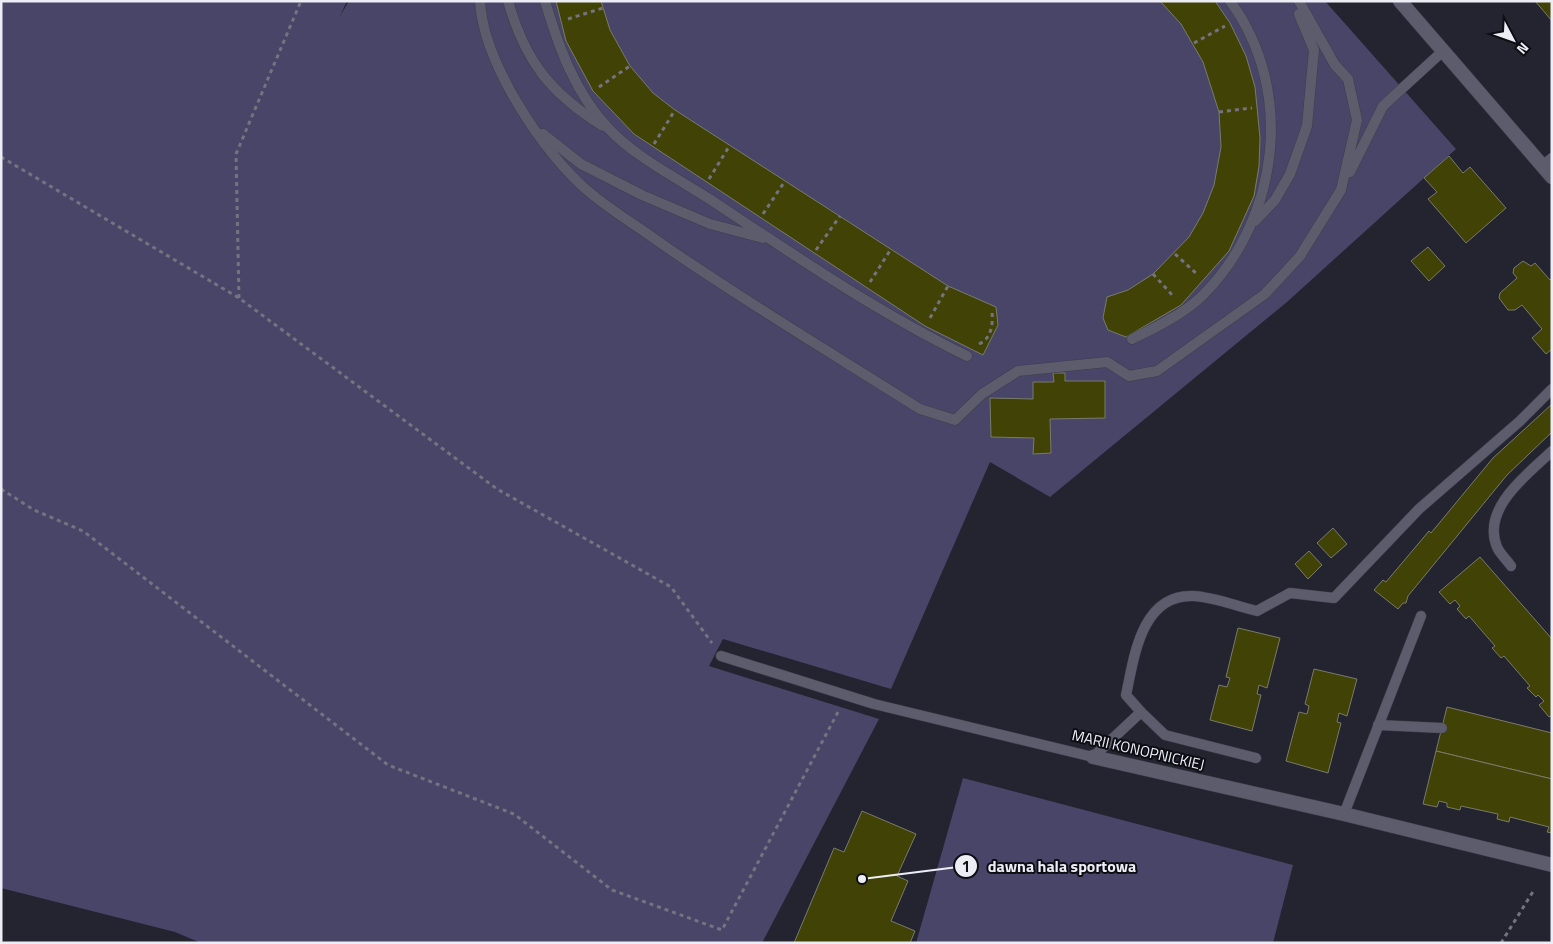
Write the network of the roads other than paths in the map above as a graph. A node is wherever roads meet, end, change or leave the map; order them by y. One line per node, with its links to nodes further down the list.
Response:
1 (480, 1): 9 (lane)
2 (508, 1): 10 (lane)
3 (545, 1): 10 (lane)
4 (1230, 1): 13 (lane)
5 (1294, 1): 13 (lane)
6 (1298, 1): 12 (lane)
7 (1400, 1): 8 (street)
8 (1444, 50): 11 (street); 12 (lane)
9 (531, 124): 12 (lane); 14 (lane)
10 (609, 129): 14 (lane)
11 (1549, 167)
12 (1341, 190)
13 (1252, 223): 15 (lane)
14 (773, 241): 16 (lane)
15 (1132, 338)
16 (967, 356)
17 (1552, 389): 22 (lane)
18 (1552, 451): 19 (lane)
19 (1511, 566)
20 (1421, 616): 23 (lane)
21 (721, 656): 25 (lane, MARII KONOPNICKIEJ)
22 (1141, 712): 25 (lane); 26 (lane)
23 (1378, 724): 24 (lane); 27 (lane)
24 (1442, 728)
25 (1093, 757): 27 (street, MARII KONOPNICKIEJ)
26 (1256, 758)
27 (1344, 814): 28 (street, MARII KONOPNICKIEJ)
28 (1552, 865)

